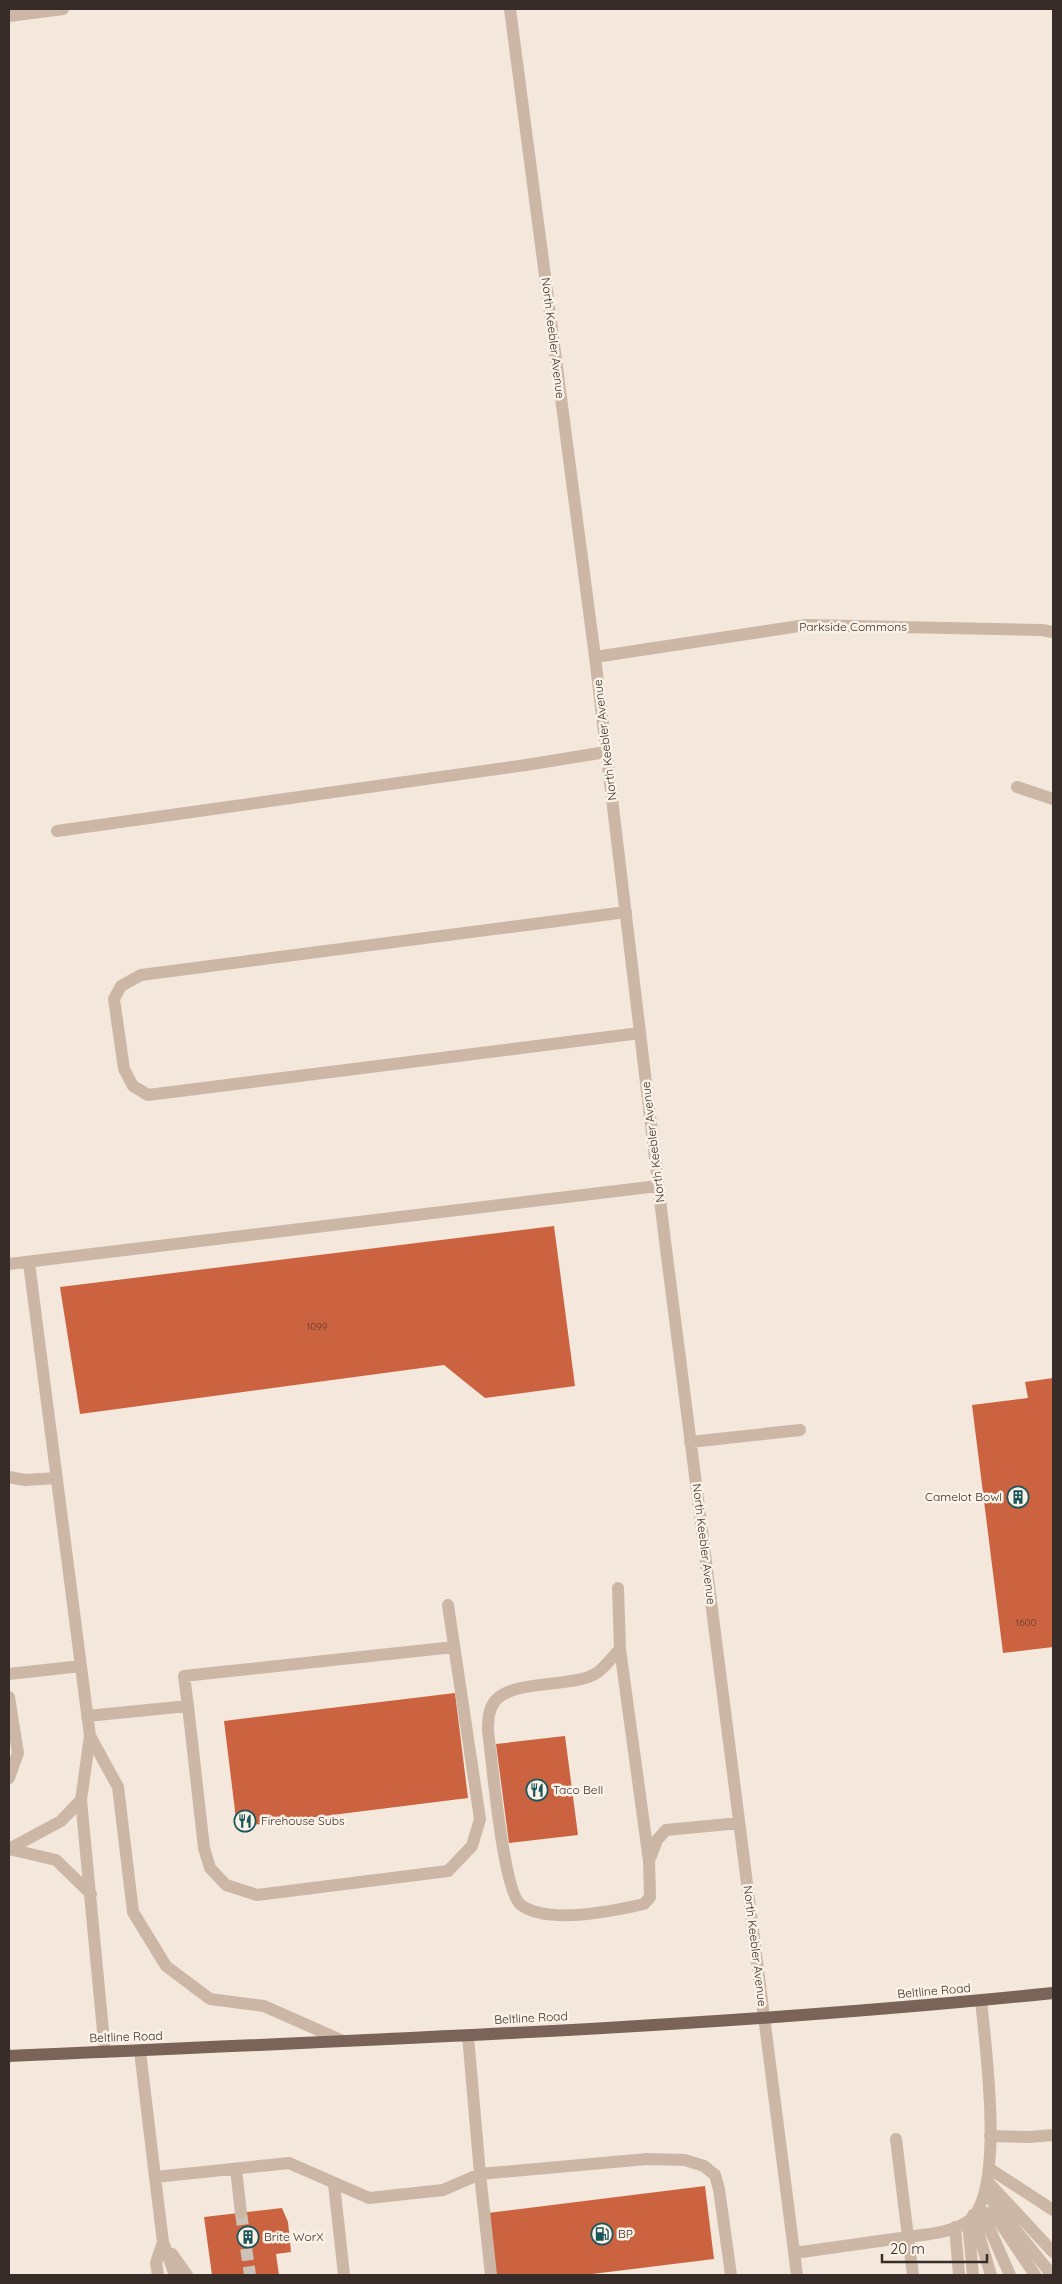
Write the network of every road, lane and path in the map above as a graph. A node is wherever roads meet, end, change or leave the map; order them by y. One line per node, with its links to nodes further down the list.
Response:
1 (63, 9): 3 (street)
2 (510, 9): 5 (street, North Keebler Avenue)
3 (9, 16)
4 (1053, 632): 5 (street, Parkside Commons)
5 (595, 657): 6 (street, North Keebler Avenue)
6 (606, 752): 9 (street); 10 (street, North Keebler Avenue)
7 (1017, 787): 8 (street)
8 (1053, 799)
9 (57, 831)
10 (626, 912): 11 (street, North Keebler Avenue); 11 (street)
11 (640, 1033): 12 (street, North Keebler Avenue)
12 (658, 1186): 13 (street); 16 (street, North Keebler Avenue)
13 (29, 1263): 14 (street); 18 (street)
14 (9, 1264)
15 (800, 1430): 16 (street)
16 (690, 1442): 31 (street, North Keebler Avenue)
17 (9, 1477): 18 (street)
18 (56, 1478): 23 (street)
19 (618, 1588): 22 (street)
20 (448, 1606): 21 (street)
21 (454, 1646): 26 (street); 26 (street)
22 (620, 1649): 33 (street); 33 (street)
23 (81, 1666): 24 (street); 27 (street)
24 (9, 1674)
25 (9, 1697): 29 (street)
26 (188, 1706): 27 (street)
27 (87, 1716): 28 (street)
28 (90, 1736): 30 (street); 39 (street)
29 (9, 1778)
30 (81, 1800): 32 (street); 34 (street)
31 (739, 1823): 33 (street); 37 (street, North Keebler Avenue)
32 (9, 1849): 34 (street)
33 (649, 1861)
34 (90, 1894): 41 (street)
35 (1053, 1992): 36 (main road, Beltline Road)
36 (981, 2000): 37 (main road, Beltline Road); 44 (street)
37 (764, 2019): 38 (main road, Beltline Road); 57 (street, North Keebler Avenue)
38 (468, 2036): 39 (main road, Beltline Road); 48 (street)
39 (343, 2041): 40 (main road, Beltline Road)
40 (140, 2051): 41 (main road, Beltline Road); 49 (street)
41 (105, 2052): 42 (main road, Beltline Road)
42 (9, 2056)
43 (1053, 2135): 44 (street)
44 (990, 2136): 46 (street)
45 (896, 2139): 55 (street)
46 (990, 2168): 51 (street); 52 (street)
47 (236, 2169): 49 (street); 50 (street); 53 (street)
48 (480, 2174): 50 (street); 63 (street); 64 (street)
49 (155, 2178): 56 (street)
50 (334, 2184): 62 (street)
51 (980, 2203): 54 (street); 58 (street); 68 (street); 69 (street); 70 (street); 71 (street); 72 (street)
52 (1053, 2210)
53 (241, 2213)
54 (954, 2227): 55 (street); 67 (street)
55 (908, 2237): 57 (street); 66 (street)
56 (163, 2242): 59 (street); 60 (street); 61 (street)
57 (794, 2252): 65 (street, North Keebler Avenue)
58 (1053, 2252)
59 (158, 2275)
60 (175, 2275)
61 (187, 2275)
62 (344, 2275)
63 (491, 2275)
64 (731, 2275)
65 (797, 2275)
66 (913, 2275)
67 (959, 2275)
68 (973, 2275)
69 (991, 2275)
70 (1010, 2275)
71 (1035, 2275)
72 (1052, 2275)

